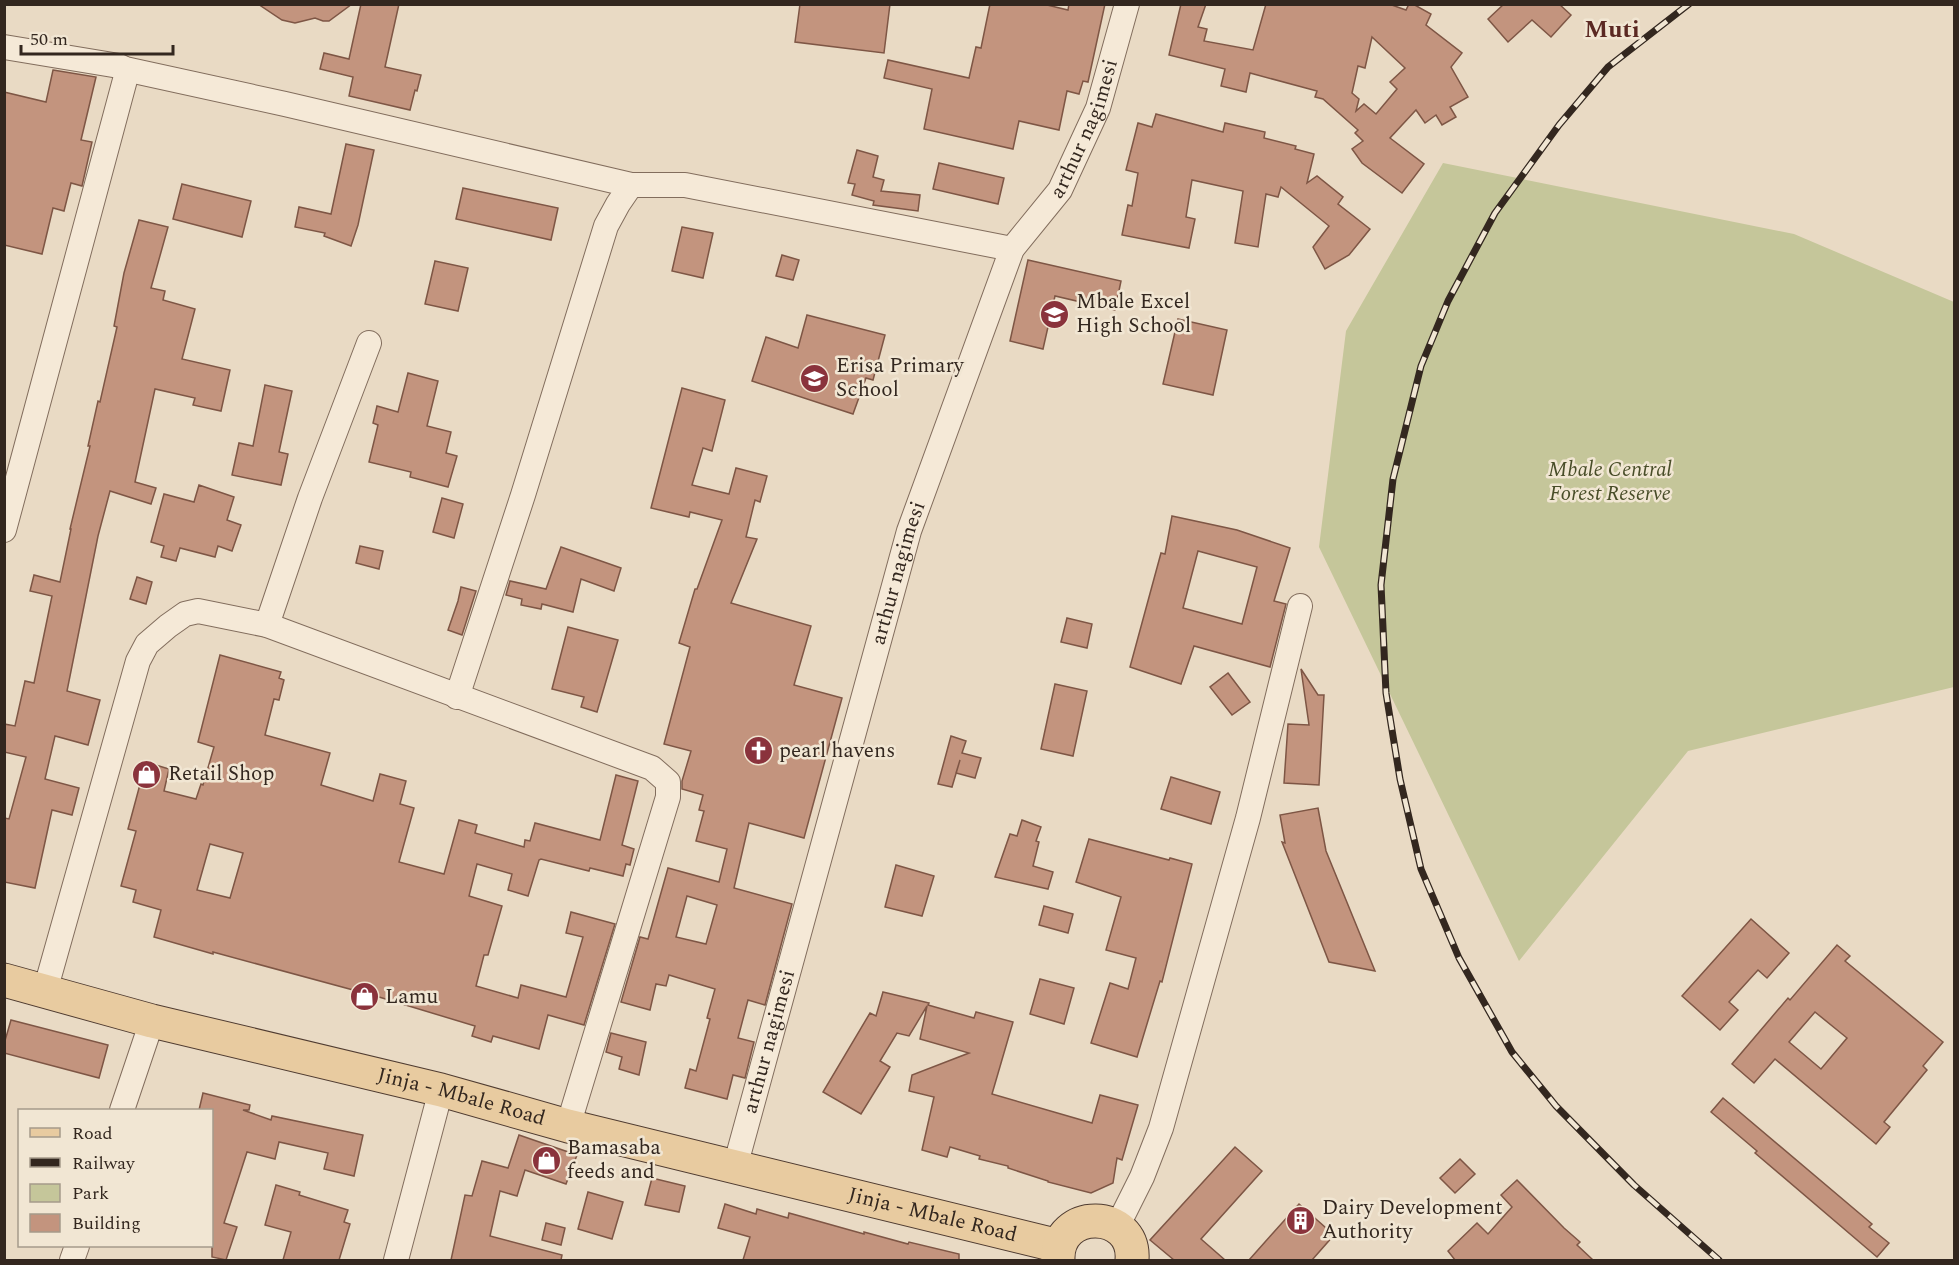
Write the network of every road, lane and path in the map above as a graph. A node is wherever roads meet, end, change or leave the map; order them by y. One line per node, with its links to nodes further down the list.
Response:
1 (1127, 4): 5 (street, arthur nagimesi)
2 (4, 47): 3 (street)
3 (124, 69): 4 (street); 7 (street)
4 (631, 184): 5 (street); 10 (street)
5 (1012, 249): 17 (street, arthur nagimesi)
6 (369, 343): 9 (street)
7 (4, 530)
8 (1300, 606): 18 (street)
9 (267, 625): 10 (street); 12 (street)
10 (457, 697): 16 (street)
11 (4, 980): 12 (main road, Jinja - Mbale Road)
12 (45, 991): 13 (main road, Jinja - Mbale Road)
13 (152, 1021): 14 (main road, Jinja - Mbale Road); 15 (street)
14 (441, 1090): 16 (main road, Jinja - Mbale Road); 20 (street)
15 (122, 1109)
16 (568, 1126): 17 (main road, Jinja - Mbale Road)
17 (735, 1167): 19 (main road, Jinja - Mbale Road)
18 (1117, 1227): 19 (main road); 21 (main road)
19 (1058, 1253)
20 (396, 1260)
21 (1132, 1260)

